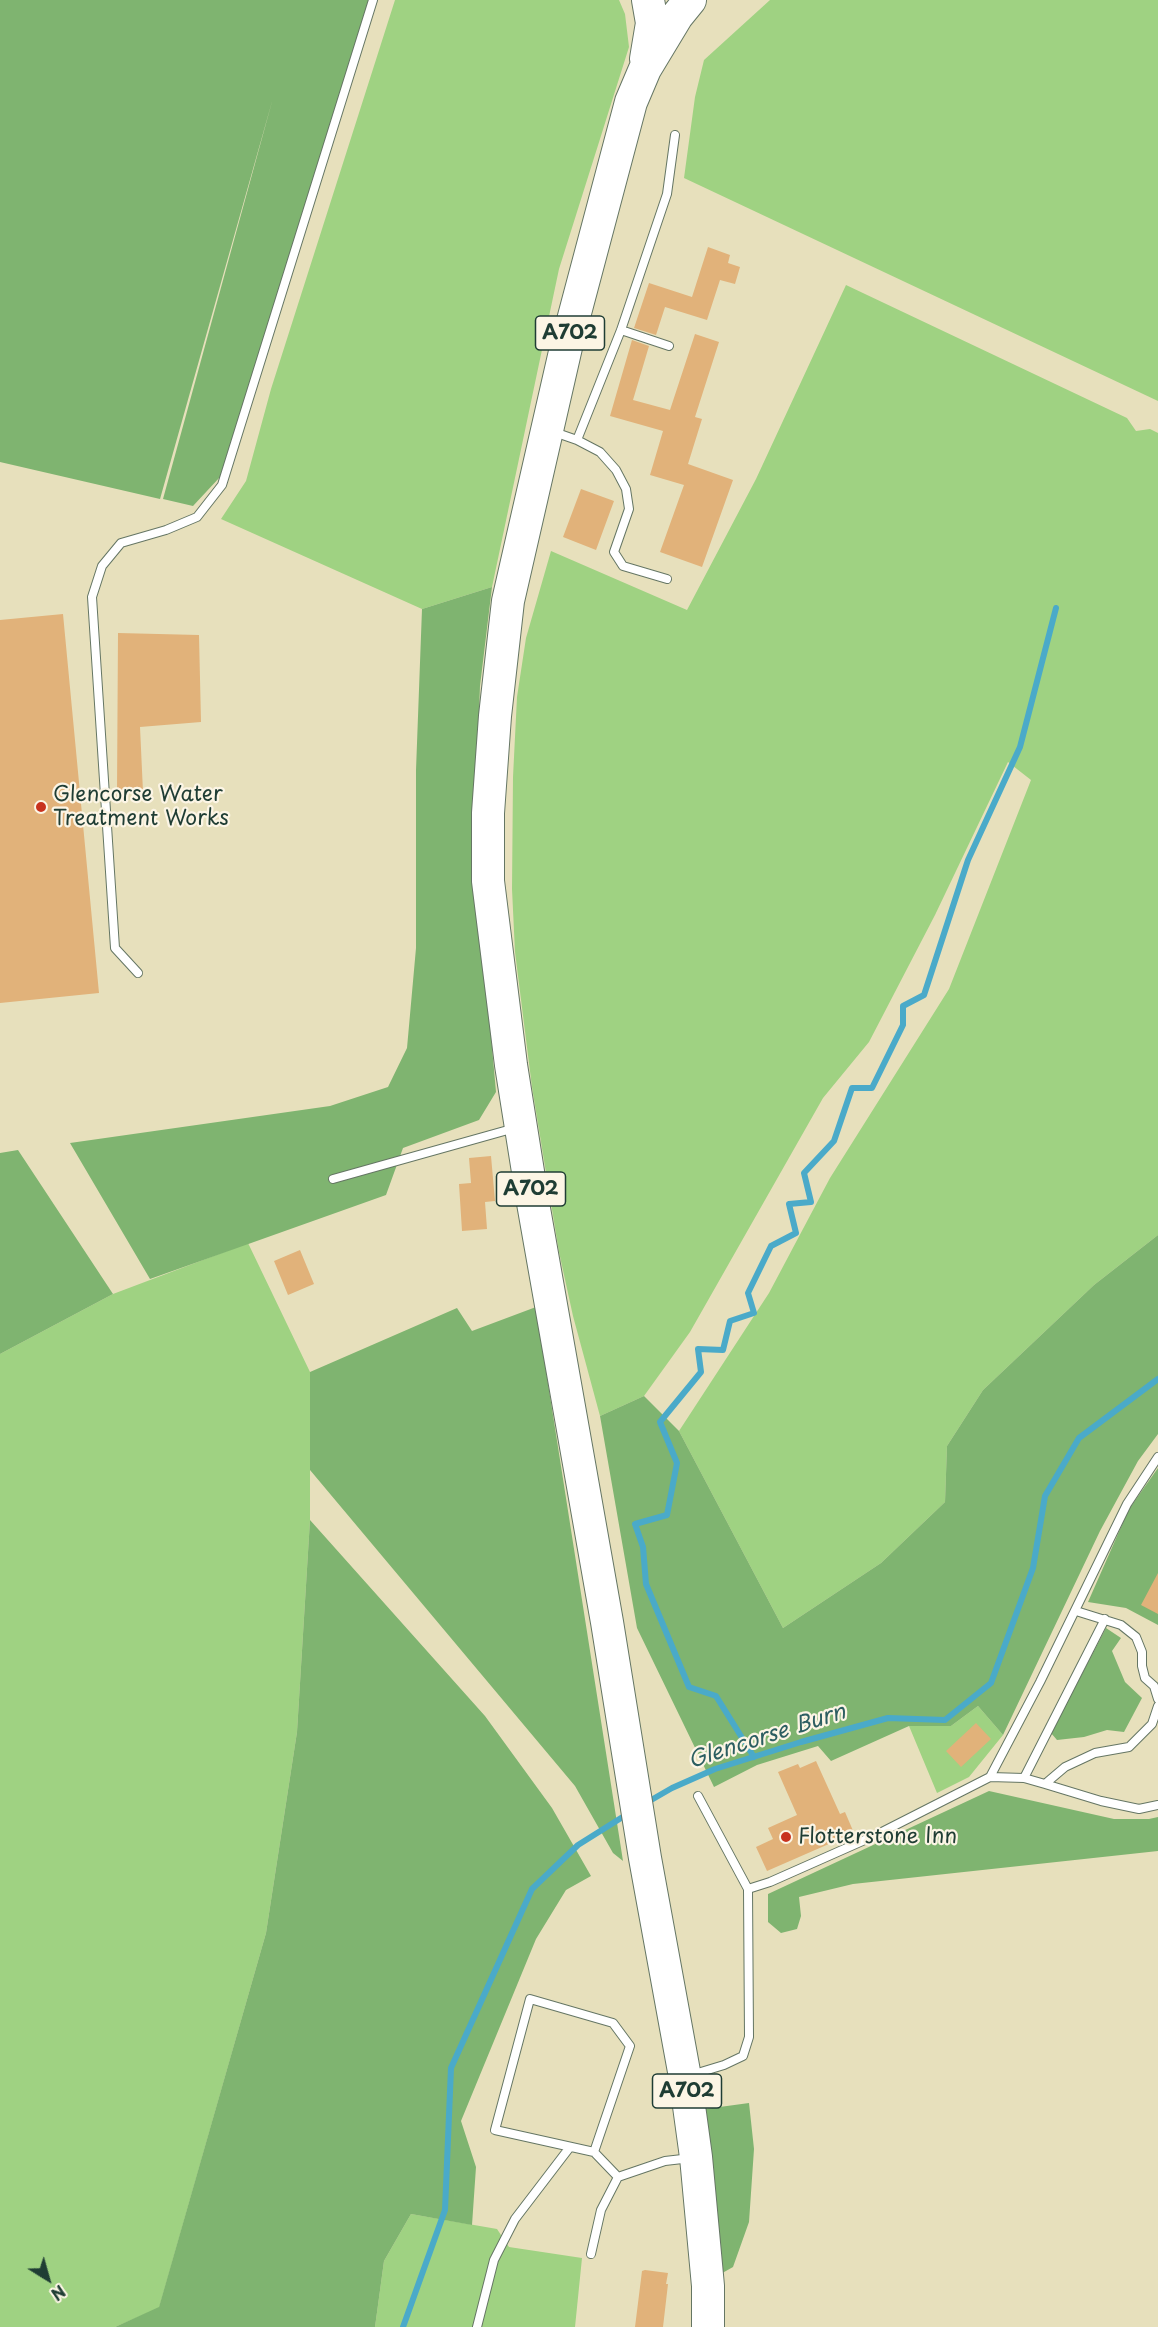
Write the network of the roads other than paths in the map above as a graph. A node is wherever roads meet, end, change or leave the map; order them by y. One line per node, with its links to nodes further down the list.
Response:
1 (373, 0): 11 (lane)
2 (648, 0): 4 (highway, A702)
3 (690, 0): 4 (highway, A702)
4 (645, 69): 8 (highway, A702)
5 (675, 135): 6 (lane)
6 (621, 330): 7 (lane); 9 (lane)
7 (669, 346)
8 (548, 430): 9 (lane); 12 (highway, A702)
9 (577, 440): 10 (lane)
10 (667, 579)
11 (138, 973)
12 (521, 1127): 13 (lane); 25 (highway, A702)
13 (333, 1179)
14 (1158, 1457): 15 (lane)
15 (1076, 1611): 16 (lane); 19 (lane)
16 (1105, 1618): 17 (lane); 20 (lane)
17 (1158, 1699)
18 (1158, 1706): 21 (lane)
19 (990, 1777): 20 (lane); 24 (lane)
20 (1024, 1778): 21 (lane)
21 (1045, 1784): 23 (lane)
22 (698, 1796): 24 (lane)
23 (1158, 1805)
24 (748, 1889): 25 (lane)
25 (685, 2076): 28 (highway, A702)
26 (570, 2147): 27 (lane); 27 (lane); 31 (lane)
27 (594, 2152): 29 (lane)
28 (696, 2157): 29 (lane); 32 (highway, A702)
29 (618, 2177): 30 (lane)
30 (591, 2254)
31 (477, 2327)
32 (708, 2327)

